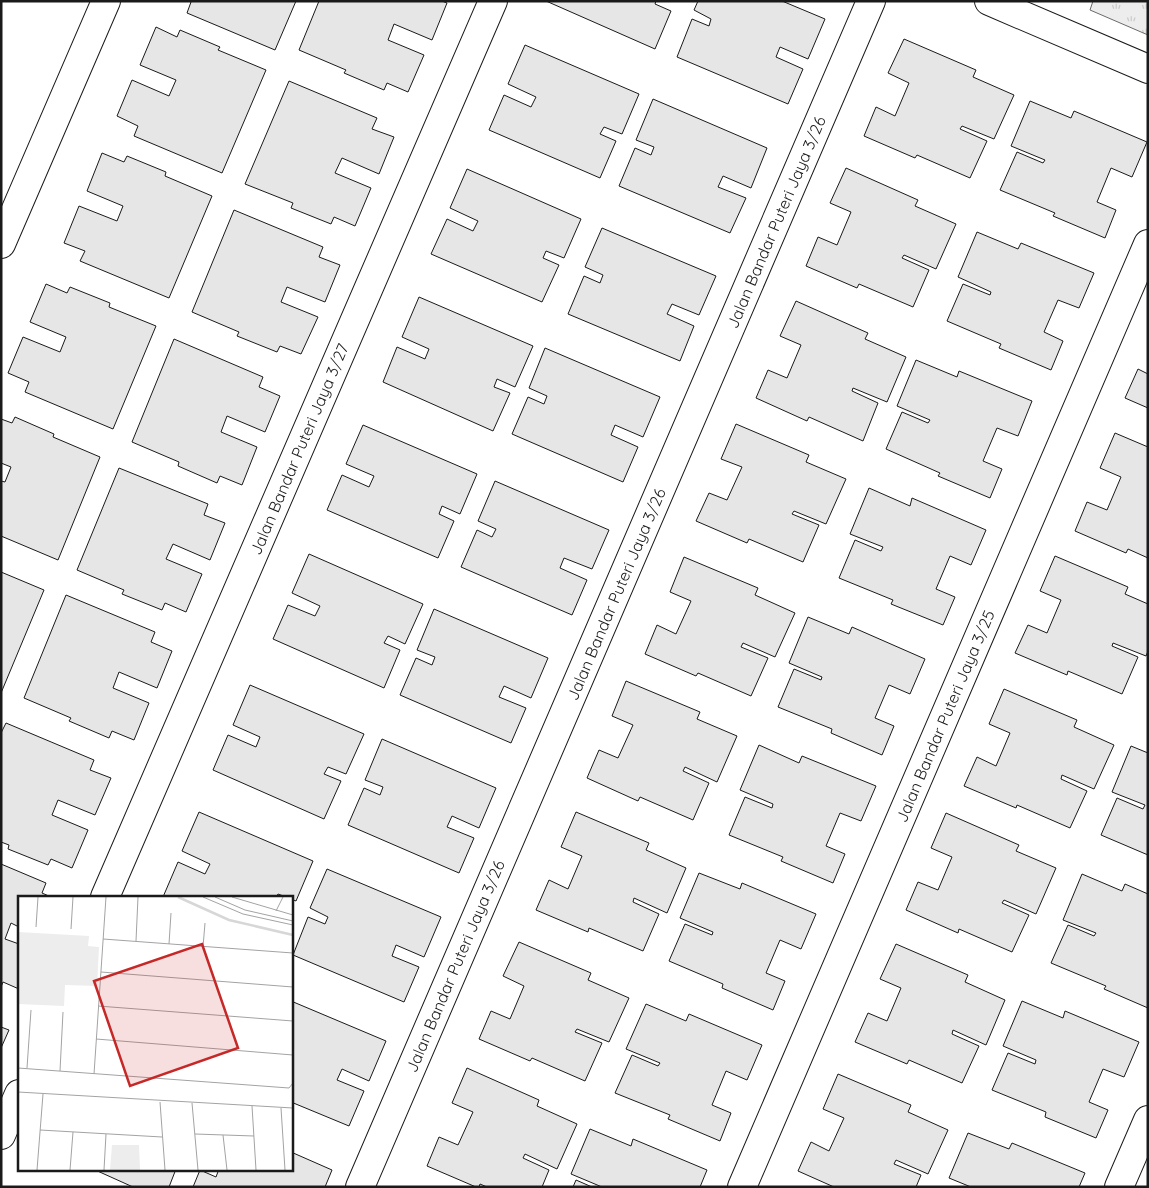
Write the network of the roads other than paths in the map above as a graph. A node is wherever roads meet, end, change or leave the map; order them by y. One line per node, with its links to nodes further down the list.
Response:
1 (106, 1): 6 (street)
2 (493, 1): 8 (street, Jalan Bandar Puteri Jaya 3/27)
3 (871, 1): 12 (street, Jalan Bandar Puteri Jaya 3/26)
4 (989, 1): 5 (street)
5 (1148, 69)
6 (1, 244)
7 (1148, 244): 13 (street, Jalan Bandar Puteri Jaya 3/25)
8 (104, 896)
9 (18, 1096): 11 (street)
10 (1148, 1120): 14 (street)
11 (1, 1135)
12 (360, 1187)
13 (742, 1187)
14 (1119, 1187)

